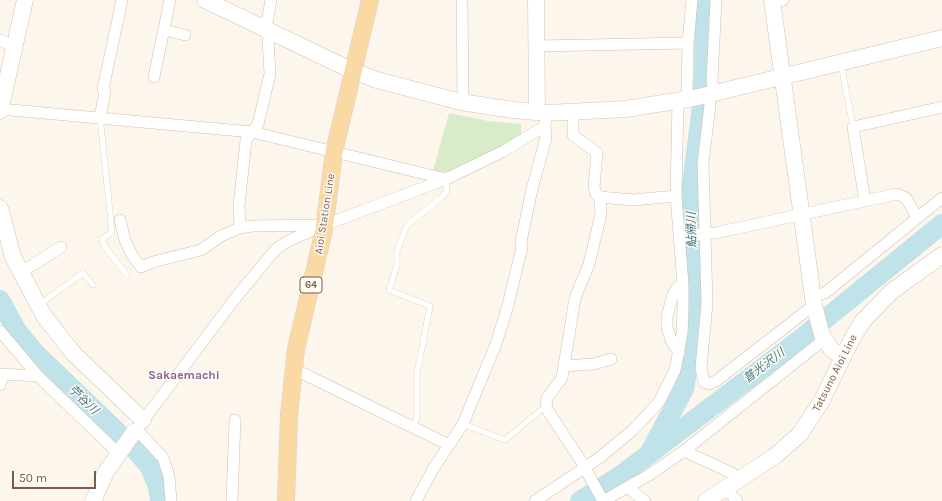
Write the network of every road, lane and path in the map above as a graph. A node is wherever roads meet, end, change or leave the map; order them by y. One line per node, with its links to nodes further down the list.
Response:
1 (25, 0): 16 (street)
2 (122, 0): 28 (street)
3 (170, 0): 12 (street)
4 (205, 0): 13 (street)
5 (271, 0): 13 (street)
6 (370, 0): 20 (main road, Aioi Station Line / 64)
7 (462, 0): 24 (street)
8 (536, 0): 18 (street)
9 (692, 0): 17 (street)
10 (716, 0): 23 (street)
11 (776, 1): 22 (street)
12 (164, 30): 14 (street); 21 (street)
13 (268, 30): 20 (street); 31 (street)
14 (185, 35)
15 (942, 38): 19 (street)
16 (7, 43): 25 (street)
17 (688, 43): 18 (street); 23 (street)
18 (537, 46): 29 (street)
19 (841, 63): 22 (street); 30 (lane)
20 (353, 71): 24 (street); 32 (main road, Aioi Station Line / 64)
21 (154, 77)
22 (782, 77): 23 (street); 39 (street)
23 (698, 97): 27 (street); 34 (street); 44 (street)
24 (461, 102): 29 (street)
25 (0, 110): 28 (street)
26 (941, 110): 30 (street)
27 (573, 113): 29 (street); 35 (street)
28 (100, 117): 31 (street); 49 (lane)
29 (543, 117): 33 (street); 65 (street)
30 (853, 127): 37 (street)
31 (252, 132): 32 (street); 43 (street)
32 (334, 152): 33 (street); 42 (main road, Aioi Station Line / 64)
33 (446, 179): 42 (street); 67 (lane)
34 (676, 196): 35 (street); 45 (street)
35 (600, 197): 59 (street)
36 (942, 198): 40 (street)
37 (865, 201): 39 (street); 40 (street)
38 (0, 208): 48 (street)
39 (802, 215): 44 (street); 52 (street)
40 (918, 216): 52 (street)
41 (120, 220): 43 (street)
42 (325, 225): 43 (street); 60 (main road, Aioi Station Line / 64); 66 (street)
43 (240, 228)
44 (702, 234): 45 (street); 52 (street)
45 (682, 235): 51 (street)
46 (61, 247): 48 (street)
47 (942, 255): 57 (street, Tatsuno Aioi Line)
48 (20, 273): 53 (street)
49 (127, 275)
50 (93, 285): 53 (lane)
51 (683, 285): 56 (street); 56 (street)
52 (814, 303): 55 (street)
53 (38, 305): 66 (street)
54 (0, 331): 61 (street)
55 (823, 338): 57 (street); 69 (street)
56 (679, 353): 71 (street)
57 (843, 357): 72 (street, Tatsuno Aioi Line)
58 (611, 359): 59 (street)
59 (564, 366): 63 (street)
60 (293, 371): 67 (street); 79 (main road, Aioi Station Line / 64)
61 (38, 376): 62 (street); 70 (street)
62 (1, 378)
63 (546, 408): 65 (lane); 71 (street)
64 (235, 420): 78 (street)
65 (463, 424): 68 (street)
66 (138, 427): 70 (street); 77 (street)
67 (414, 428): 68 (street)
68 (449, 445): 80 (street)
69 (684, 451): 72 (street); 73 (street)
70 (120, 452): 76 (street)
71 (586, 471): 75 (street); 81 (street)
72 (738, 480): 74 (street, Tatsuno Aioi Line)
73 (630, 486): 75 (street); 82 (street)
74 (725, 488): 83 (street, Tatsuno Aioi Line); 84 (street)
75 (602, 500)
76 (92, 501)
77 (171, 501)
78 (232, 501)
79 (286, 501)
80 (416, 501)
81 (535, 501)
82 (645, 501)
83 (706, 501)
84 (737, 501)

